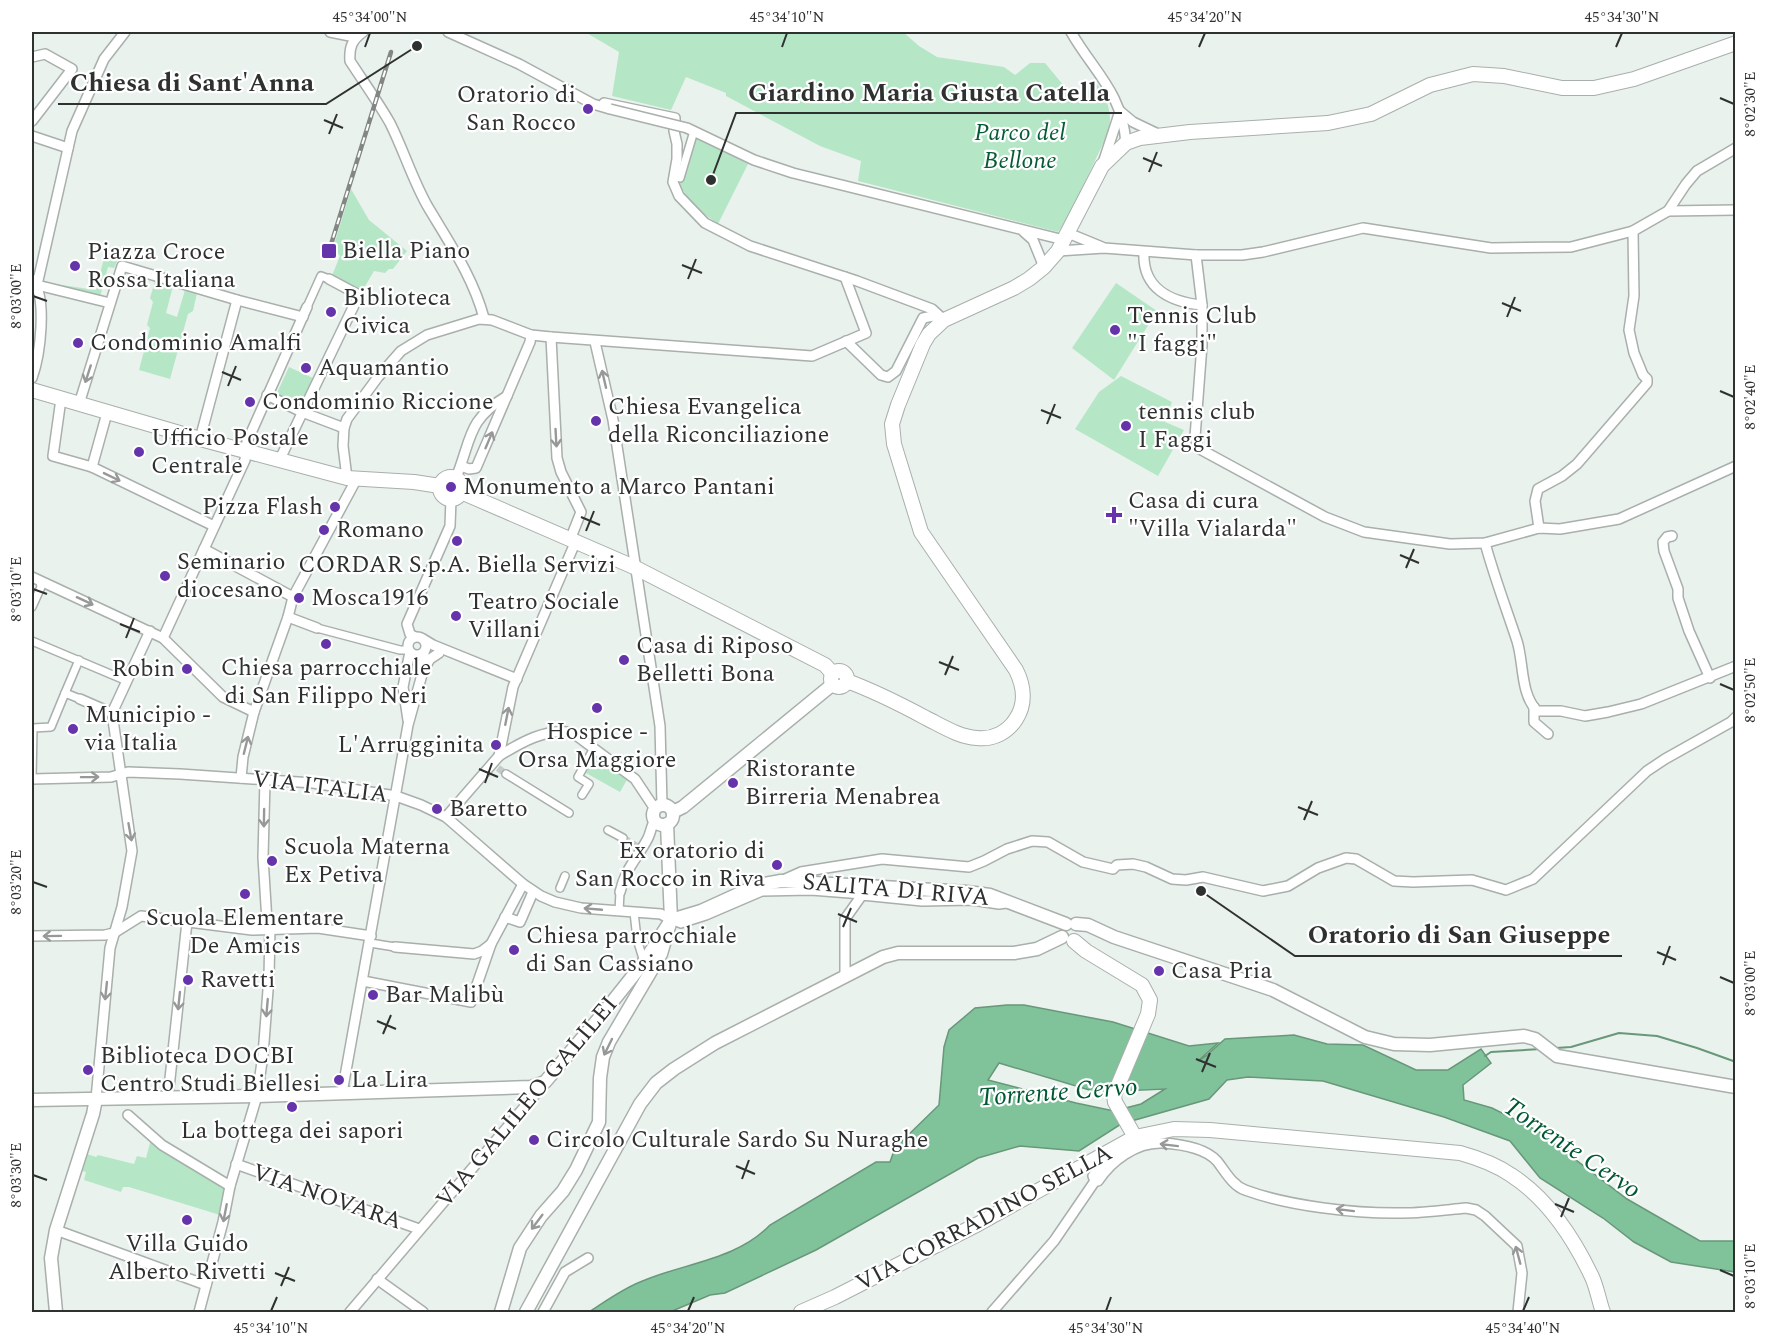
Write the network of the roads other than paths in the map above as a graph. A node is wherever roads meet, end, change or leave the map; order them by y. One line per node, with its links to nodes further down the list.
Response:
1 (125, 32): 15 (street)
2 (330, 32): 5 (street)
3 (448, 32): 8 (street)
4 (1071, 32): 9 (street)
5 (359, 34): 36 (street)
6 (1736, 43): 12 (main road)
7 (32, 57): 10 (street)
8 (593, 104): 11 (street, bridge); 28 (street)
9 (1119, 111): 12 (street); 14 (street); 17 (street)
10 (32, 121)
11 (690, 130): 18 (street); 21 (street)
12 (1160, 135): 14 (main road)
13 (32, 136): 15 (street)
14 (1126, 142): 17 (main road)
15 (68, 148): 30 (street)
16 (1736, 148): 20 (street)
17 (1102, 166): 23 (main road)
18 (680, 178)
19 (1736, 210): 20 (street)
20 (1668, 211): 22 (street)
21 (1016, 228): 23 (street); 27 (street)
22 (1633, 231): 26 (street); 61 (street)
23 (1064, 241): 24 (street); 24 (street); 27 (main road)
24 (1104, 248): 25 (street)
25 (1144, 252): 26 (street); 33 (street)
26 (1196, 255): 33 (street)
27 (1044, 267): 37 (main road)
28 (845, 277): 37 (street); 41 (street)
29 (329, 279): 34 (street); 48 (street)
30 (34, 282): 32 (street); 42 (street)
31 (237, 300): 32 (street); 35 (street); 51 (street)
32 (110, 303): 47 (street, one-way to 47)
33 (1202, 305): 64 (street)
34 (307, 307): 35 (street)
35 (303, 316): 44 (street)
36 (484, 318): 38 (street); 50 (street)
37 (944, 320): 41 (street); 85 (main road)
38 (531, 335): 39 (street); 45 (street)
39 (551, 337): 40 (street); 63 (street, one-way to 63)
40 (596, 342): 41 (street); 66 (street, one-way to 40)
41 (846, 342)
42 (32, 378)
43 (32, 390): 46 (main road)
44 (267, 395): 48 (street); 52 (street)
45 (507, 396): 56 (street); 56 (street, one-way to 45)
46 (61, 399): 47 (main road); 55 (street)
47 (79, 404): 49 (main road)
48 (302, 412): 50 (street); 53 (street)
49 (107, 413): 51 (main road); 55 (street)
50 (344, 428): 57 (street)
51 (200, 439): 52 (main road)
52 (247, 450): 53 (main road); 60 (street)
53 (280, 459): 57 (main road)
54 (1736, 466): 61 (street)
55 (92, 467): 60 (street, one-way to 60)
56 (458, 472): 58 (main road); 59 (main road)
57 (351, 479): 58 (main road); 68 (street)
58 (440, 486): 59 (main road)
59 (456, 496): 63 (main road); 74 (street)
60 (214, 526): 65 (street)
61 (1539, 528): 64 (street)
62 (1672, 536): 83 (street)
63 (572, 542): 66 (main road); 84 (street)
64 (1485, 543): 89 (street)
65 (204, 549): 68 (street); 73 (street)
66 (634, 567): 85 (main road); 105 (street)
67 (36, 579): 69 (street); 72 (street, one-way to 72)
68 (293, 597): 70 (street)
69 (32, 607)
70 (288, 617): 71 (street); 90 (street)
71 (317, 628): 76 (street)
72 (150, 631): 73 (street); 86 (street)
73 (163, 638): 90 (street)
74 (419, 638): 76 (street); 77 (street); 79 (street)
75 (32, 641): 80 (street)
76 (409, 651): 77 (street); 93 (street)
77 (425, 652): 78 (street); 82 (street)
78 (439, 653): 79 (street); 82 (street)
79 (457, 654): 84 (street)
80 (79, 660): 86 (street); 87 (street)
81 (1736, 666): 83 (street)
82 (423, 671): 93 (street)
83 (1710, 678): 89 (street)
84 (517, 679): 96 (street, one-way to 84)
85 (838, 680): 105 (street)
86 (127, 681): 91 (street)
87 (65, 693): 88 (street); 100 (street)
88 (80, 699): 91 (street)
89 (1534, 707): 94 (street)
90 (254, 712): 99 (street, one-way to 90)
91 (112, 713): 98 (street)
92 (1736, 717): 110 (street)
93 (408, 725): 103 (street)
94 (1548, 734)
95 (594, 748): 96 (street); 102 (street); 105 (street)
96 (497, 762): 106 (street)
97 (506, 774): 104 (street)
98 (120, 775): 99 (street, VIA ITALIA); 100 (street, VIA ITALIA, one-way to 98); 124 (street, one-way to 124)
99 (241, 778): 101 (street, VIA ITALIA)
100 (32, 779)
101 (265, 780): 103 (street, VIA ITALIA); 123 (street, one-way to 123)
102 (582, 795)
103 (396, 796): 106 (street, VIA ITALIA); 128 (street)
104 (569, 813)
105 (660, 815): 114 (street); 120 (street)
106 (446, 817): 111 (street, VIA ITALIA)
107 (608, 830): 108 (street)
108 (623, 838)
109 (565, 876): 112 (street)
110 (781, 881): 116 (street, SALITA DI RIVA); 120 (street)
111 (523, 884): 113 (street, VIA ITALIA); 119 (street)
112 (560, 888)
113 (533, 892): 117 (street, VIA ITALIA, one-way to 113); 119 (street)
114 (620, 892): 117 (street)
115 (862, 895): 116 (street, SALITA DI RIVA); 120 (street, SALITA DI RIVA); 132 (street)
116 (1011, 903): 122 (street, SALITA DI RIVA)
117 (619, 911): 118 (street, VIA ITALIA)
118 (634, 912): 120 (street, VIA ITALIA); 131 (street)
119 (505, 917): 129 (street)
120 (671, 920): 131 (street, VIA GALILEO GALILEI); 155 (street, one-way to 155)
121 (187, 922): 123 (street); 124 (street); 138 (street, one-way to 138)
122 (1071, 924): 126 (street, SALITA DI RIVA); 127 (street); 127 (street)
123 (270, 928): 128 (street); 137 (street, one-way to 137)
124 (114, 933): 125 (street, one-way to 125); 139 (street, one-way to 139)
125 (32, 936)
126 (1114, 937): 127 (street); 135 (street)
127 (1071, 938): 132 (street); 142 (main road)
128 (370, 939): 130 (street); 133 (street)
129 (491, 944): 130 (street); 133 (street)
130 (395, 947)
131 (644, 962): 134 (street, VIA GALILEO GALILEI)
132 (845, 976): 156 (street)
133 (363, 981): 136 (street)
134 (545, 1082): 136 (street); 146 (street, VIA GALILEO GALILEI)
135 (1736, 1087)
136 (342, 1093): 137 (street)
137 (257, 1096): 138 (street); 143 (street)
138 (168, 1097): 141 (street)
139 (96, 1099): 140 (street); 141 (street); 147 (street)
140 (32, 1100)
141 (127, 1106): 145 (street)
142 (1129, 1137): 144 (street); 158 (main road, VIA CORRADINO SELLA); 161 (main road, VIA CORRADINO SELLA)
143 (236, 1164): 145 (street); 146 (street, VIA NOVARA)
144 (1097, 1179): 159 (street); 160 (street, one-way to 144)
145 (230, 1186): 150 (street, one-way to 150)
146 (418, 1229): 149 (street, VIA GALILEO GALILEI)
147 (56, 1230): 150 (street); 151 (street)
148 (588, 1258): 157 (street)
149 (377, 1279): 153 (street, VIA GALILEO GALILEI); 154 (street)
150 (206, 1285): 152 (street)
151 (56, 1312)
152 (199, 1312)
153 (350, 1312)
154 (423, 1312)
155 (501, 1312)
156 (526, 1312)
157 (543, 1312)
158 (801, 1312)
159 (992, 1312)
160 (1518, 1312)
161 (1603, 1312)

